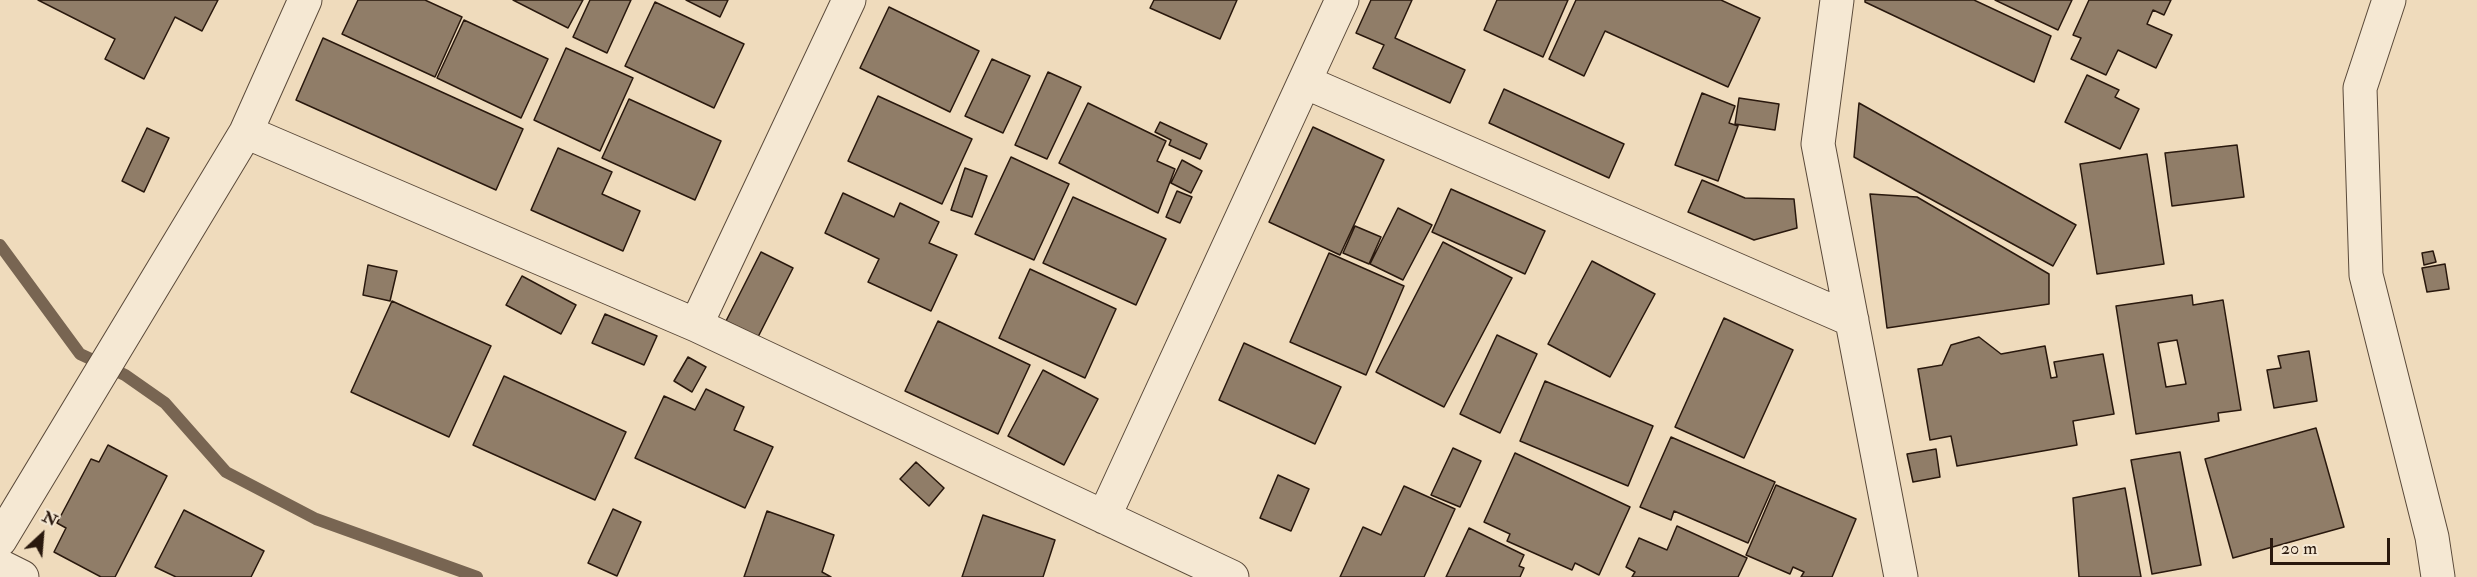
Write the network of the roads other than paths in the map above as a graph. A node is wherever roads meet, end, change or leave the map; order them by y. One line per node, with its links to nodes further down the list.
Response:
1 (305, 0): 7 (street)
2 (849, 0): 9 (street)
3 (1342, 0): 6 (street)
4 (1837, 0): 8 (street)
5 (2389, 0): 17 (street)
6 (1305, 82): 8 (street); 11 (street)
7 (246, 132): 9 (street); 10 (street)
8 (1852, 320): 16 (street)
9 (696, 326): 11 (street)
10 (11, 496): 12 (street)
11 (1104, 517): 15 (street)
12 (0, 540)
13 (0, 566): 14 (street)
14 (22, 577)
15 (1232, 577)
16 (1900, 577)
17 (2438, 577)

